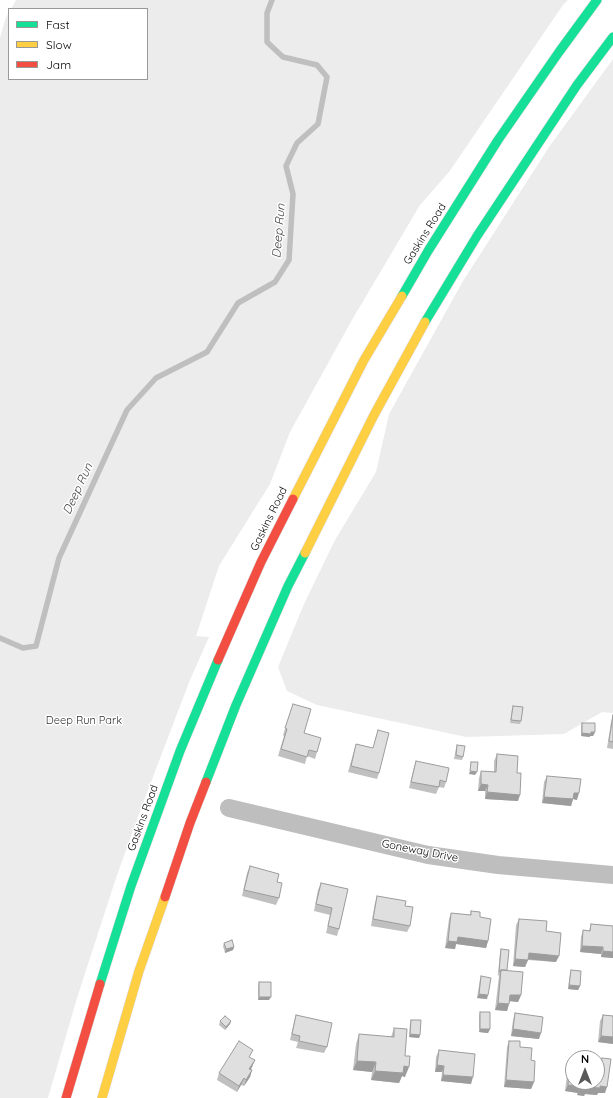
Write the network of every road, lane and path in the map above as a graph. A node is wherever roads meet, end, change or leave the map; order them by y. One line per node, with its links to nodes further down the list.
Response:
1 (597, 0): 5 (main road, Gaskins Road)
2 (613, 37): 6 (main road)
3 (229, 808): 4 (street, Goneway Drive)
4 (613, 874)
5 (66, 1098)
6 (102, 1098)

